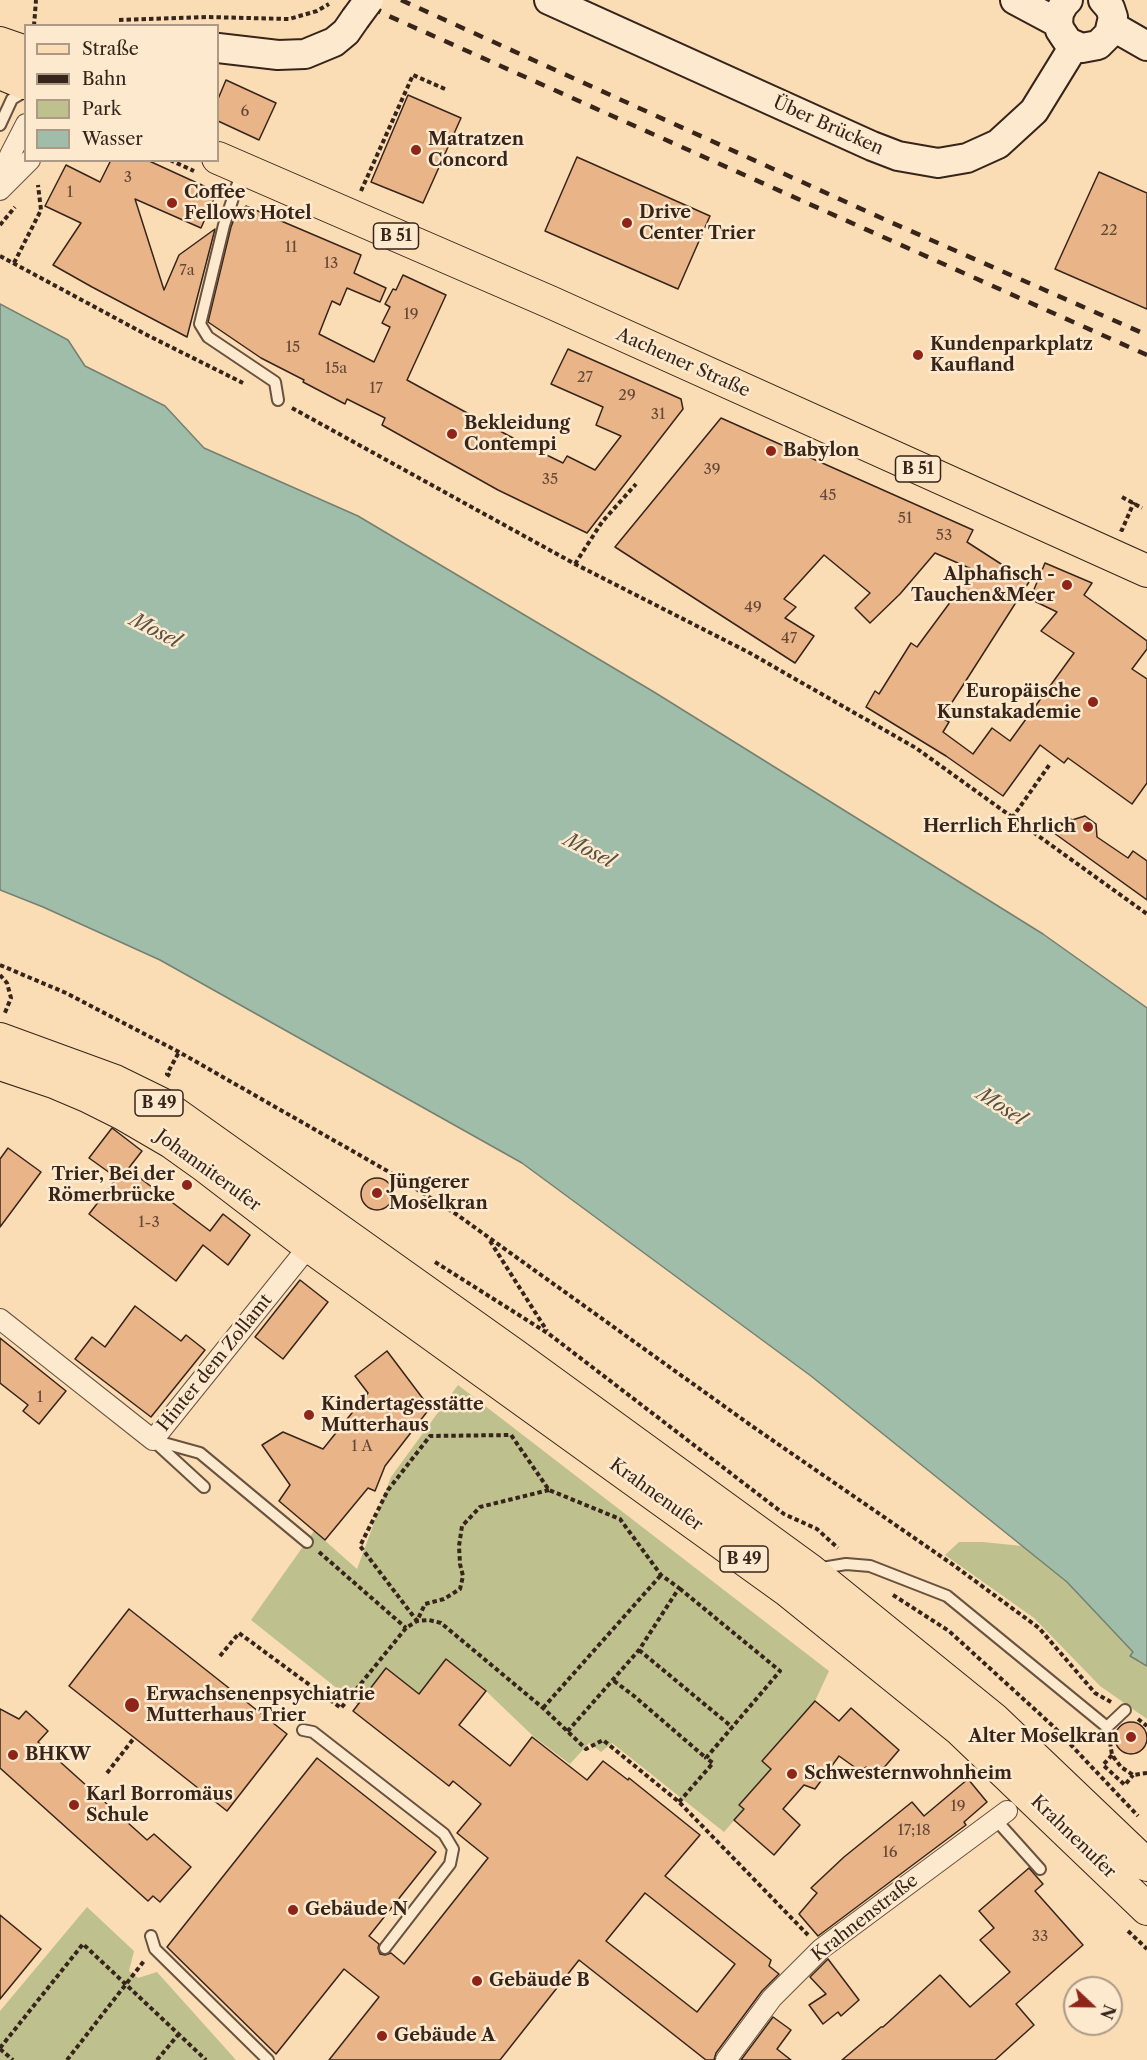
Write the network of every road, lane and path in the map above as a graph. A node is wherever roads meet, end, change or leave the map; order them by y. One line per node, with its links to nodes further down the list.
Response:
1 (36, 0): 9 (path)
2 (549, 0): 8 (street, Über Brücken)
3 (1016, 0): 8 (street)
4 (329, 4): 7 (path)
5 (1106, 7): 8 (street); 11 (street)
6 (362, 10): 12 (street)
7 (119, 20)
8 (1067, 23)
9 (34, 24)
10 (0, 43): 13 (main road)
11 (1147, 46)
12 (219, 48)
13 (24, 51)
14 (20, 84): 16 (lane)
15 (445, 89): 23 (path)
16 (0, 125)
17 (24, 128): 20 (street)
18 (28, 162): 22 (street)
19 (230, 163): 23 (main road, Aachener Straße / B 51); 26 (lane)
20 (0, 184)
21 (38, 185): 25 (path)
22 (0, 190)
23 (350, 216): 33 (main road, Aachener Straße / B 51)
24 (0, 256): 25 (path)
25 (14, 263): 26 (path)
26 (278, 400): 32 (path)
27 (636, 483): 32 (path)
28 (1122, 497): 29 (path)
29 (1134, 502): 30 (path); 31 (path)
30 (1142, 508)
31 (1122, 530)
32 (575, 564): 35 (path)
33 (1147, 571)
34 (1050, 764): 35 (path)
35 (1012, 818): 36 (path)
36 (1147, 914)
37 (0, 964): 38 (path)
38 (6, 966): 39 (path); 42 (path)
39 (0, 975): 40 (path)
40 (11, 998)
41 (0, 1039): 45 (main road, Johanniterufer / B 49)
42 (179, 1052): 44 (path); 46 (path)
43 (0, 1064): 45 (main road, Johanniterufer / B 49)
44 (167, 1074)
45 (290, 1214): 47 (main road, Krahnenufer / B 49); 48 (main road, Krahnenufer / B 49)
46 (488, 1238): 50 (path); 63 (path)
47 (309, 1246): 48 (main road); 51 (street, Hinter dem Zollamt); 82 (main road, Krahnenufer / B 49)
48 (373, 1254): 55 (main road, Krahnenufer / B 49)
49 (0, 1319): 51 (street, Hinter dem Zollamt)
50 (549, 1334)
51 (153, 1440): 52 (lane); 54 (lane)
52 (204, 1487)
53 (549, 1490): 56 (path); 58 (path); 58 (path)
54 (307, 1542): 59 (path)
55 (810, 1570): 67 (lane); 80 (main road, Krahnenufer / B 49)
56 (661, 1575): 57 (path); 64 (path)
57 (680, 1588): 60 (path); 66 (path)
58 (417, 1621): 59 (path); 64 (path)
59 (406, 1628): 61 (path)
60 (639, 1650): 62 (path); 66 (path)
61 (220, 1656)
62 (614, 1681): 69 (path); 72 (path)
63 (1095, 1693)
64 (543, 1708): 69 (path)
65 (1125, 1710): 67 (lane)
66 (732, 1727): 72 (path)
67 (1107, 1727): 71 (path)
68 (303, 1730): 84 (lane)
69 (567, 1732): 78 (path)
70 (134, 1738): 73 (path)
71 (1112, 1755): 75 (path); 76 (path)
72 (706, 1758): 78 (path)
73 (107, 1773)
74 (1147, 1773): 76 (path)
75 (1114, 1775): 76 (path); 77 (path)
76 (1133, 1775)
77 (1107, 1783)
78 (679, 1802): 86 (path)
79 (1001, 1816): 81 (lane, Krahnenstraße); 86 (street, Krahnenstraße)
80 (1147, 1865)
81 (1040, 1869)
82 (1134, 1916): 87 (path)
83 (151, 1936): 85 (lane)
84 (384, 1948)
85 (154, 1949): 88 (path); 95 (lane)
86 (820, 1949): 96 (street, Krahnenstraße)
87 (1147, 1949)
88 (125, 1985): 89 (path); 90 (path); 92 (path)
89 (178, 2034): 93 (path); 94 (path)
90 (0, 2049): 91 (path)
91 (13, 2060)
92 (67, 2060)
93 (157, 2060)
94 (206, 2060)
95 (268, 2060)
96 (726, 2060)

